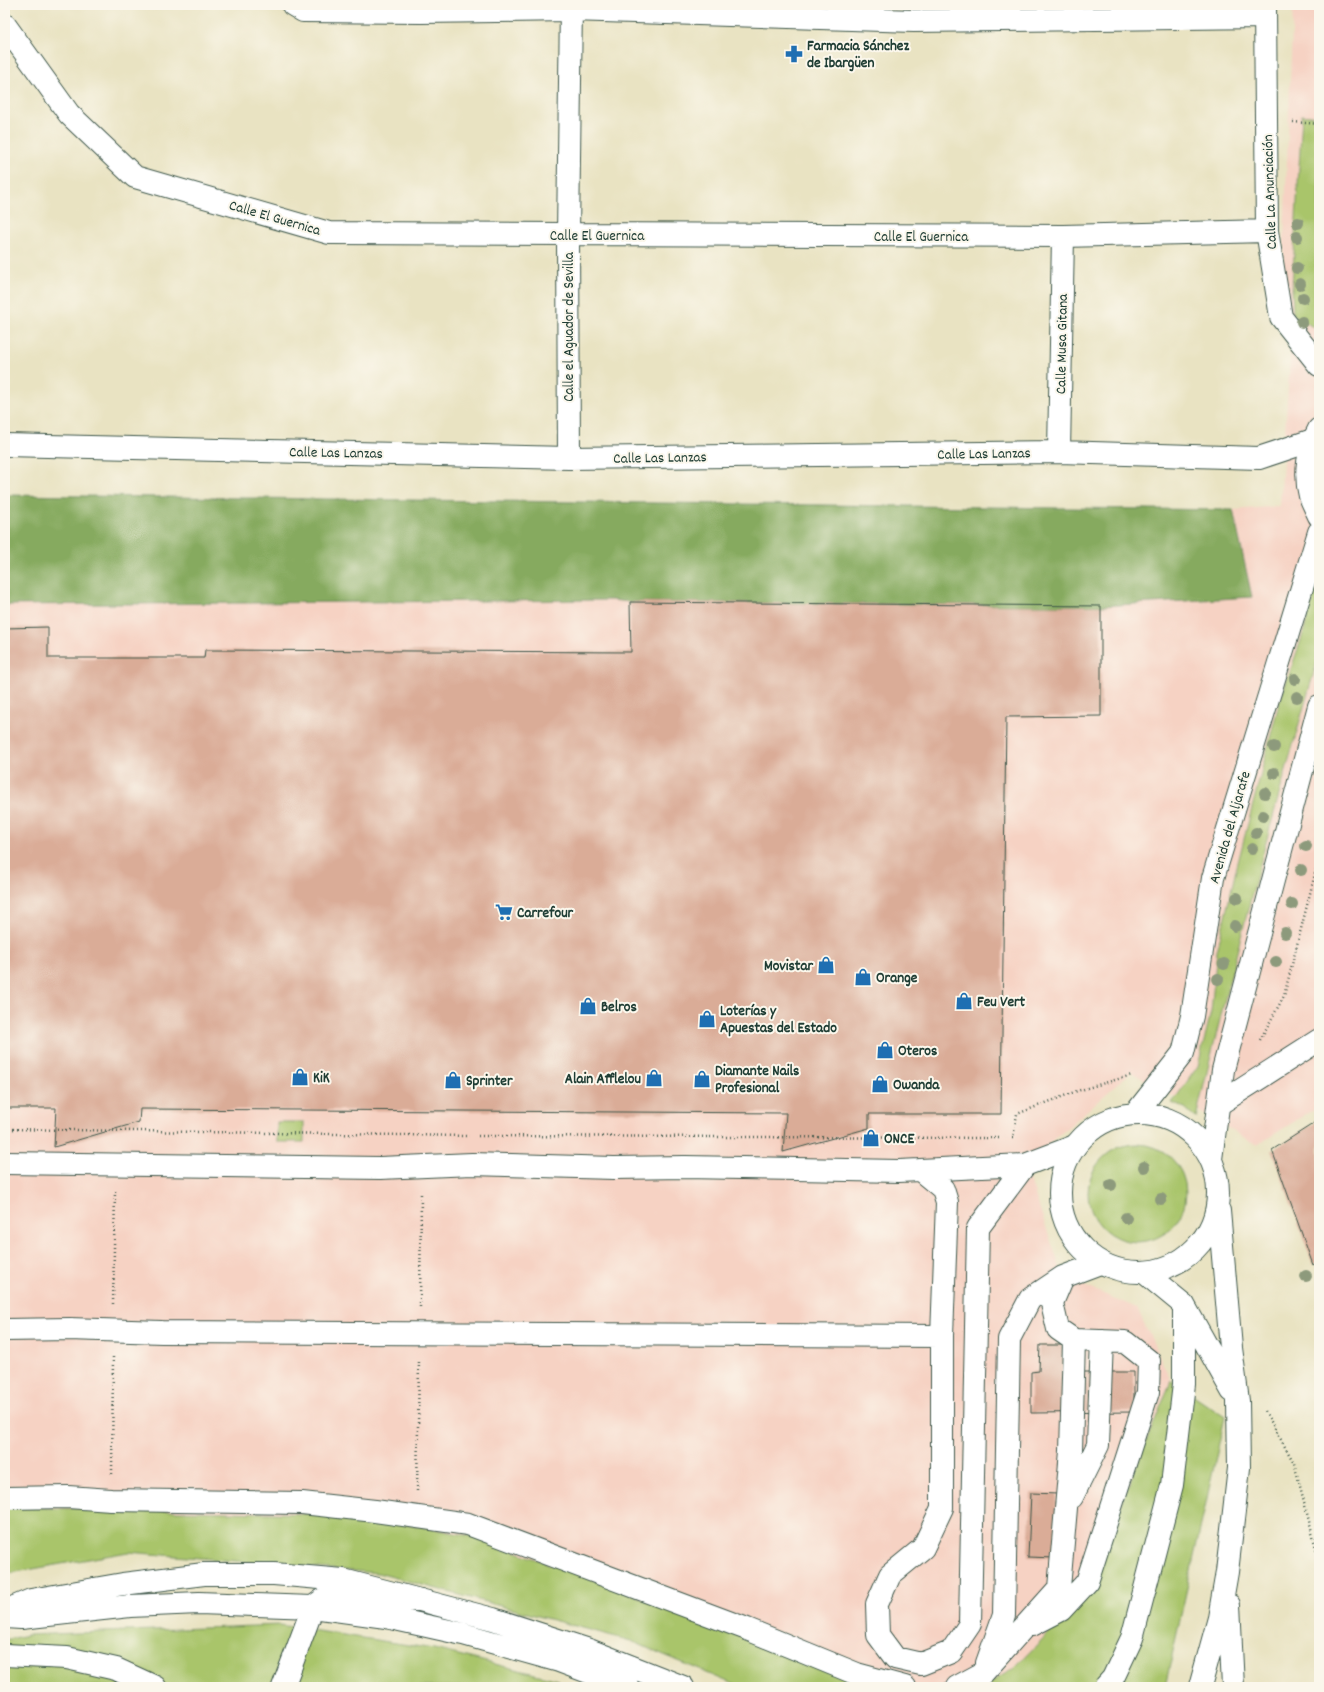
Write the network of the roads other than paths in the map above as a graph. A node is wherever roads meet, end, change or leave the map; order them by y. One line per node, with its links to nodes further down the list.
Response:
1 (293, 5): 2 (main road)
2 (421, 8): 3 (main road)
3 (571, 8): 5 (main road); 8 (main road, Calle el Aguador de Sevilla)
4 (1265, 11): 5 (main road); 7 (main road, Calle La Anunciación)
5 (914, 13)
6 (5, 25): 8 (main road, Calle El Guernica)
7 (1267, 231): 9 (main road, Calle El Guernica); 10 (main road, Calle La Anunciación)
8 (568, 235): 9 (main road, Calle El Guernica); 14 (main road, Calle el Aguador de Sevilla)
9 (1063, 236): 13 (main road, Calle Musa Gitana)
10 (1319, 365)
11 (1316, 435): 13 (main road, Calle Las Lanzas); 15 (main road)
12 (5, 444): 14 (main road, Calle Las Lanzas)
13 (1059, 452): 14 (main road, Calle Las Lanzas)
14 (569, 458)
15 (1319, 516)
16 (1319, 532): 20 (main road, Avenida del Aljarafe)
17 (1319, 706): 19 (main road)
18 (1319, 1040): 19 (main road)
19 (1219, 1104): 22 (main road)
20 (1135, 1114): 21 (main road); 22 (main road)
21 (1075, 1146): 24 (main road); 27 (main road)
22 (1211, 1159): 26 (main road)
23 (5, 1164): 25 (main road)
24 (1025, 1165): 25 (main road); 32 (main road)
25 (920, 1170): 32 (main road)
26 (1218, 1204): 28 (main road); 35 (main road)
27 (1100, 1263): 28 (main road); 29 (main road)
28 (1146, 1273): 30 (main road)
29 (1063, 1277): 33 (main road); 45 (main road)
30 (1184, 1305): 35 (main road); 52 (main road)
31 (5, 1330): 32 (main road)
32 (942, 1336)
33 (1074, 1340): 34 (main road); 37 (main road)
34 (1102, 1341): 37 (main road); 43 (main road)
35 (1238, 1401): 38 (main road)
36 (5, 1498): 50 (main road)
37 (1066, 1509): 43 (main road)
38 (1226, 1572): 53 (main road); 54 (main road)
39 (420, 1600): 40 (main road); 41 (main road); 49 (main road)
40 (313, 1608): 42 (main road); 47 (main road); 48 (main road)
41 (5, 1611)
42 (5, 1617)
43 (1022, 1630): 45 (main road)
44 (5, 1655): 46 (main road)
45 (983, 1673): 51 (main road)
46 (155, 1687)
47 (283, 1687)
48 (628, 1687)
49 (683, 1687)
50 (905, 1687)
51 (957, 1687)
52 (1105, 1687)
53 (1200, 1687)
54 (1233, 1687)

